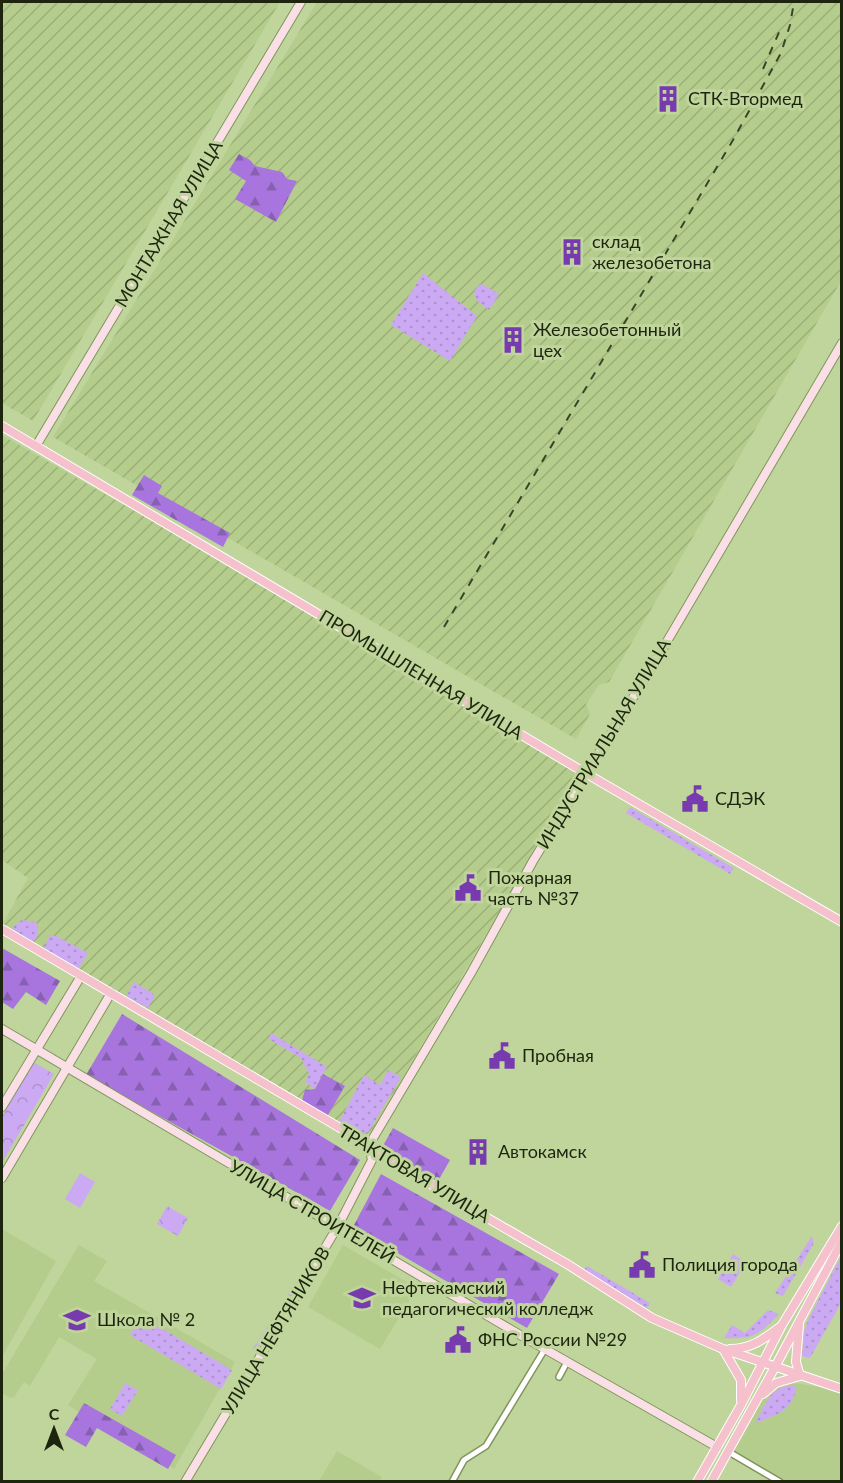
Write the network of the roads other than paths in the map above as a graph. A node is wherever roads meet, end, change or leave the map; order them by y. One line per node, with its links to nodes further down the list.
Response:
1 (301, 2): 4 (main road, МОНТАЖНАЯ УЛИЦА)
2 (842, 343): 5 (main road, ИНДУСТРИАЛЬНАЯ УЛИЦА)
3 (2, 426): 4 (main road, ПРОМЫШЛЕННАЯ УЛИЦА)
4 (36, 446): 5 (main road, ПРОМЫШЛЕННАЯ УЛИЦА)
5 (587, 774): 6 (main road, ПРОМЫШЛЕННАЯ УЛИЦА); 14 (main road, ИНДУСТРИАЛЬНАЯ УЛИЦА)
6 (842, 922)
7 (2, 929): 8 (main road, ТРАКТОВАЯ УЛИЦА)
8 (81, 976): 9 (main road, ТРАКТОВАЯ УЛИЦА); 11 (main road)
9 (111, 993): 12 (main road); 14 (main road, ТРАКТОВАЯ УЛИЦА)
10 (2, 1029): 11 (main road, УЛИЦА СТРОИТЕЛЕЙ)
11 (36, 1049): 12 (main road, УЛИЦА СТРОИТЕЛЕЙ); 13 (main road)
12 (67, 1066): 15 (main road); 16 (main road, УЛИЦА СТРОИТЕЛЕЙ)
13 (2, 1107)
14 (369, 1145): 16 (main road, УЛИЦА НЕФТЯНИКОВ); 22 (main road, ТРАКТОВАЯ УЛИЦА)
15 (2, 1178)
16 (338, 1226): 21 (main road, УЛИЦА СТРОИТЕЛЕЙ); 33 (main road, УЛИЦА НЕФТЯНИКОВ)
17 (842, 1226): 20 (main road)
18 (842, 1241): 19 (main road)
19 (801, 1316): 25 (main road); 26 (main road)
20 (782, 1324): 22 (main road); 24 (main road)
21 (545, 1348): 23 (main road, УЛИЦА СТРОИТЕЛЕЙ); 34 (street)
22 (723, 1349): 24 (main road, ТРАКТОВАЯ УЛИЦА); 30 (main road)
23 (567, 1362): 27 (street); 31 (main road, УЛИЦА СТРОИТЕЛЕЙ)
24 (763, 1363): 25 (main road, ТРАКТОВАЯ УЛИЦА); 30 (main road)
25 (775, 1367): 26 (main road, ТРАКТОВАЯ УЛИЦА); 29 (main road)
26 (800, 1376): 28 (main road, ТРАКТОВАЯ УЛИЦА); 29 (main road)
27 (558, 1377)
28 (842, 1389)
29 (758, 1398): 32 (main road)
30 (741, 1405): 31 (main road)
31 (717, 1447): 35 (main road)
32 (729, 1452): 36 (main road); 37 (street)
33 (185, 1482)
34 (452, 1482)
35 (697, 1482)
36 (711, 1482)
37 (780, 1482)

